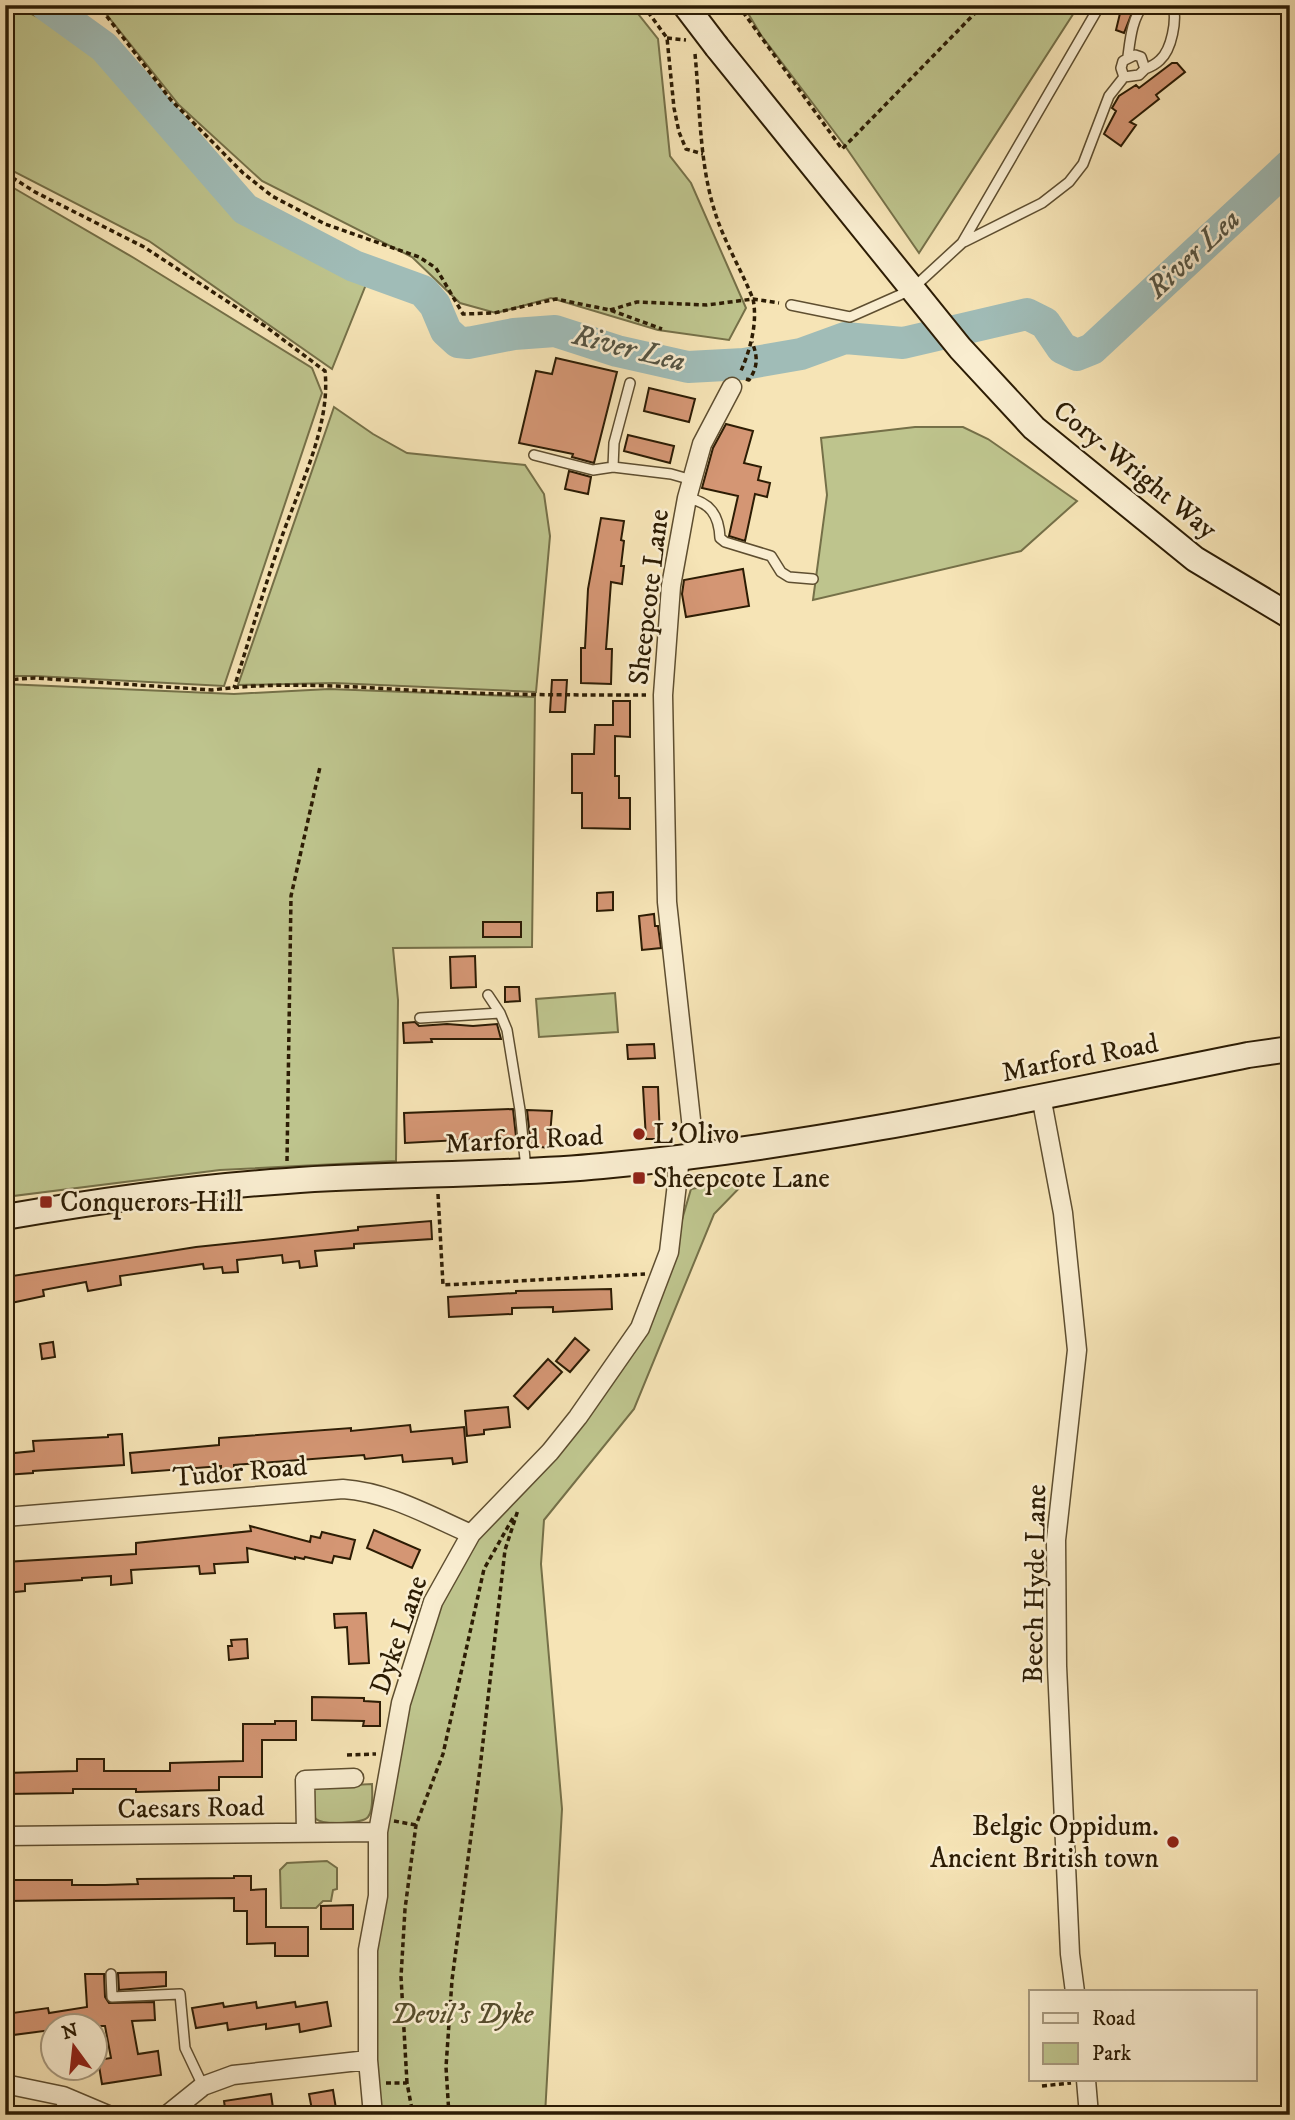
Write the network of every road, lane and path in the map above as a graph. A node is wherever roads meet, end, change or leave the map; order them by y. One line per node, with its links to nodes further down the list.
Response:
1 (93, 5): 21 (path)
2 (643, 5): 9 (path)
3 (685, 5): 11 (street, bridge)
4 (738, 5): 5 (path)
5 (984, 5)
6 (1100, 5): 17 (lane)
7 (1144, 5): 12 (lane)
8 (1173, 5): 13 (lane)
9 (667, 38): 10 (path); 15 (path)
10 (690, 40)
11 (706, 49): 15 (path); 18 (street)
12 (1128, 56): 13 (lane); 14 (lane)
13 (1145, 69): 14 (lane)
14 (1124, 77): 17 (lane)
15 (703, 154): 19 (path)
16 (5, 173): 34 (path)
17 (962, 243): 18 (lane)
18 (911, 290): 20 (lane); 32 (street, Cory-Wright Way)
19 (753, 299): 20 (path); 21 (path); 23 (path)
20 (792, 304)
21 (610, 310): 22 (path)
22 (662, 329)
23 (751, 340): 24 (path); 25 (path)
24 (737, 379): 29 (street, Sheepcote Lane)
25 (750, 380)
26 (630, 383): 28 (lane)
27 (534, 455): 28 (lane)
28 (613, 467): 29 (lane)
29 (692, 480): 30 (street, Sheepcote Lane)
30 (687, 498): 31 (lane); 35 (street, Sheepcote Lane)
31 (813, 579)
32 (1290, 616)
33 (5, 680): 34 (path)
34 (234, 688): 35 (path)
35 (663, 695): 45 (street, Sheepcote Lane)
36 (12, 725): 38 (path)
37 (320, 767): 48 (path)
38 (5, 975)
39 (5, 995): 49 (path)
40 (488, 995): 41 (lane)
41 (500, 1013): 42 (lane); 46 (lane)
42 (420, 1018)
43 (1290, 1049): 44 (street, Marford Road)
44 (1041, 1096): 45 (street, Marford Road); 60 (street, Beech Hyde Lane)
45 (687, 1157): 46 (street, Marford Road); 50 (street, Dyke Lane)
46 (526, 1171): 47 (street, Marford Road)
47 (437, 1175): 48 (street, Marford Road); 50 (path)
48 (287, 1181): 49 (street, Marford Road)
49 (8, 1217)
50 (661, 1274): 52 (street, Dyke Lane)
51 (5, 1517): 52 (street, Tudor Road)
52 (471, 1534): 53 (street, Dyke Lane)
53 (392, 1754): 54 (path); 57 (street, Dyke Lane)
54 (347, 1755)
55 (354, 1778): 56 (street)
56 (306, 1832): 57 (street, Caesars Road); 58 (street, Caesars Road)
57 (377, 1832): 61 (street, Dyke Lane)
58 (5, 1836)
59 (111, 1974): 67 (lane)
60 (1075, 1990)
61 (368, 2060): 62 (street, Dyke Lane); 67 (street)
62 (370, 2082): 65 (path); 73 (street, Dyke Lane)
63 (1077, 2082): 68 (path)
64 (1086, 2082): 76 (street)
65 (407, 2083): 74 (path); 75 (path)
66 (5, 2084): 69 (street)
67 (204, 2086): 72 (street)
68 (1042, 2086)
69 (63, 2096): 70 (lane); 71 (street)
70 (60, 2115)
71 (108, 2115)
72 (167, 2115)
73 (373, 2115)
74 (413, 2115)
75 (449, 2115)
76 (1089, 2115)

